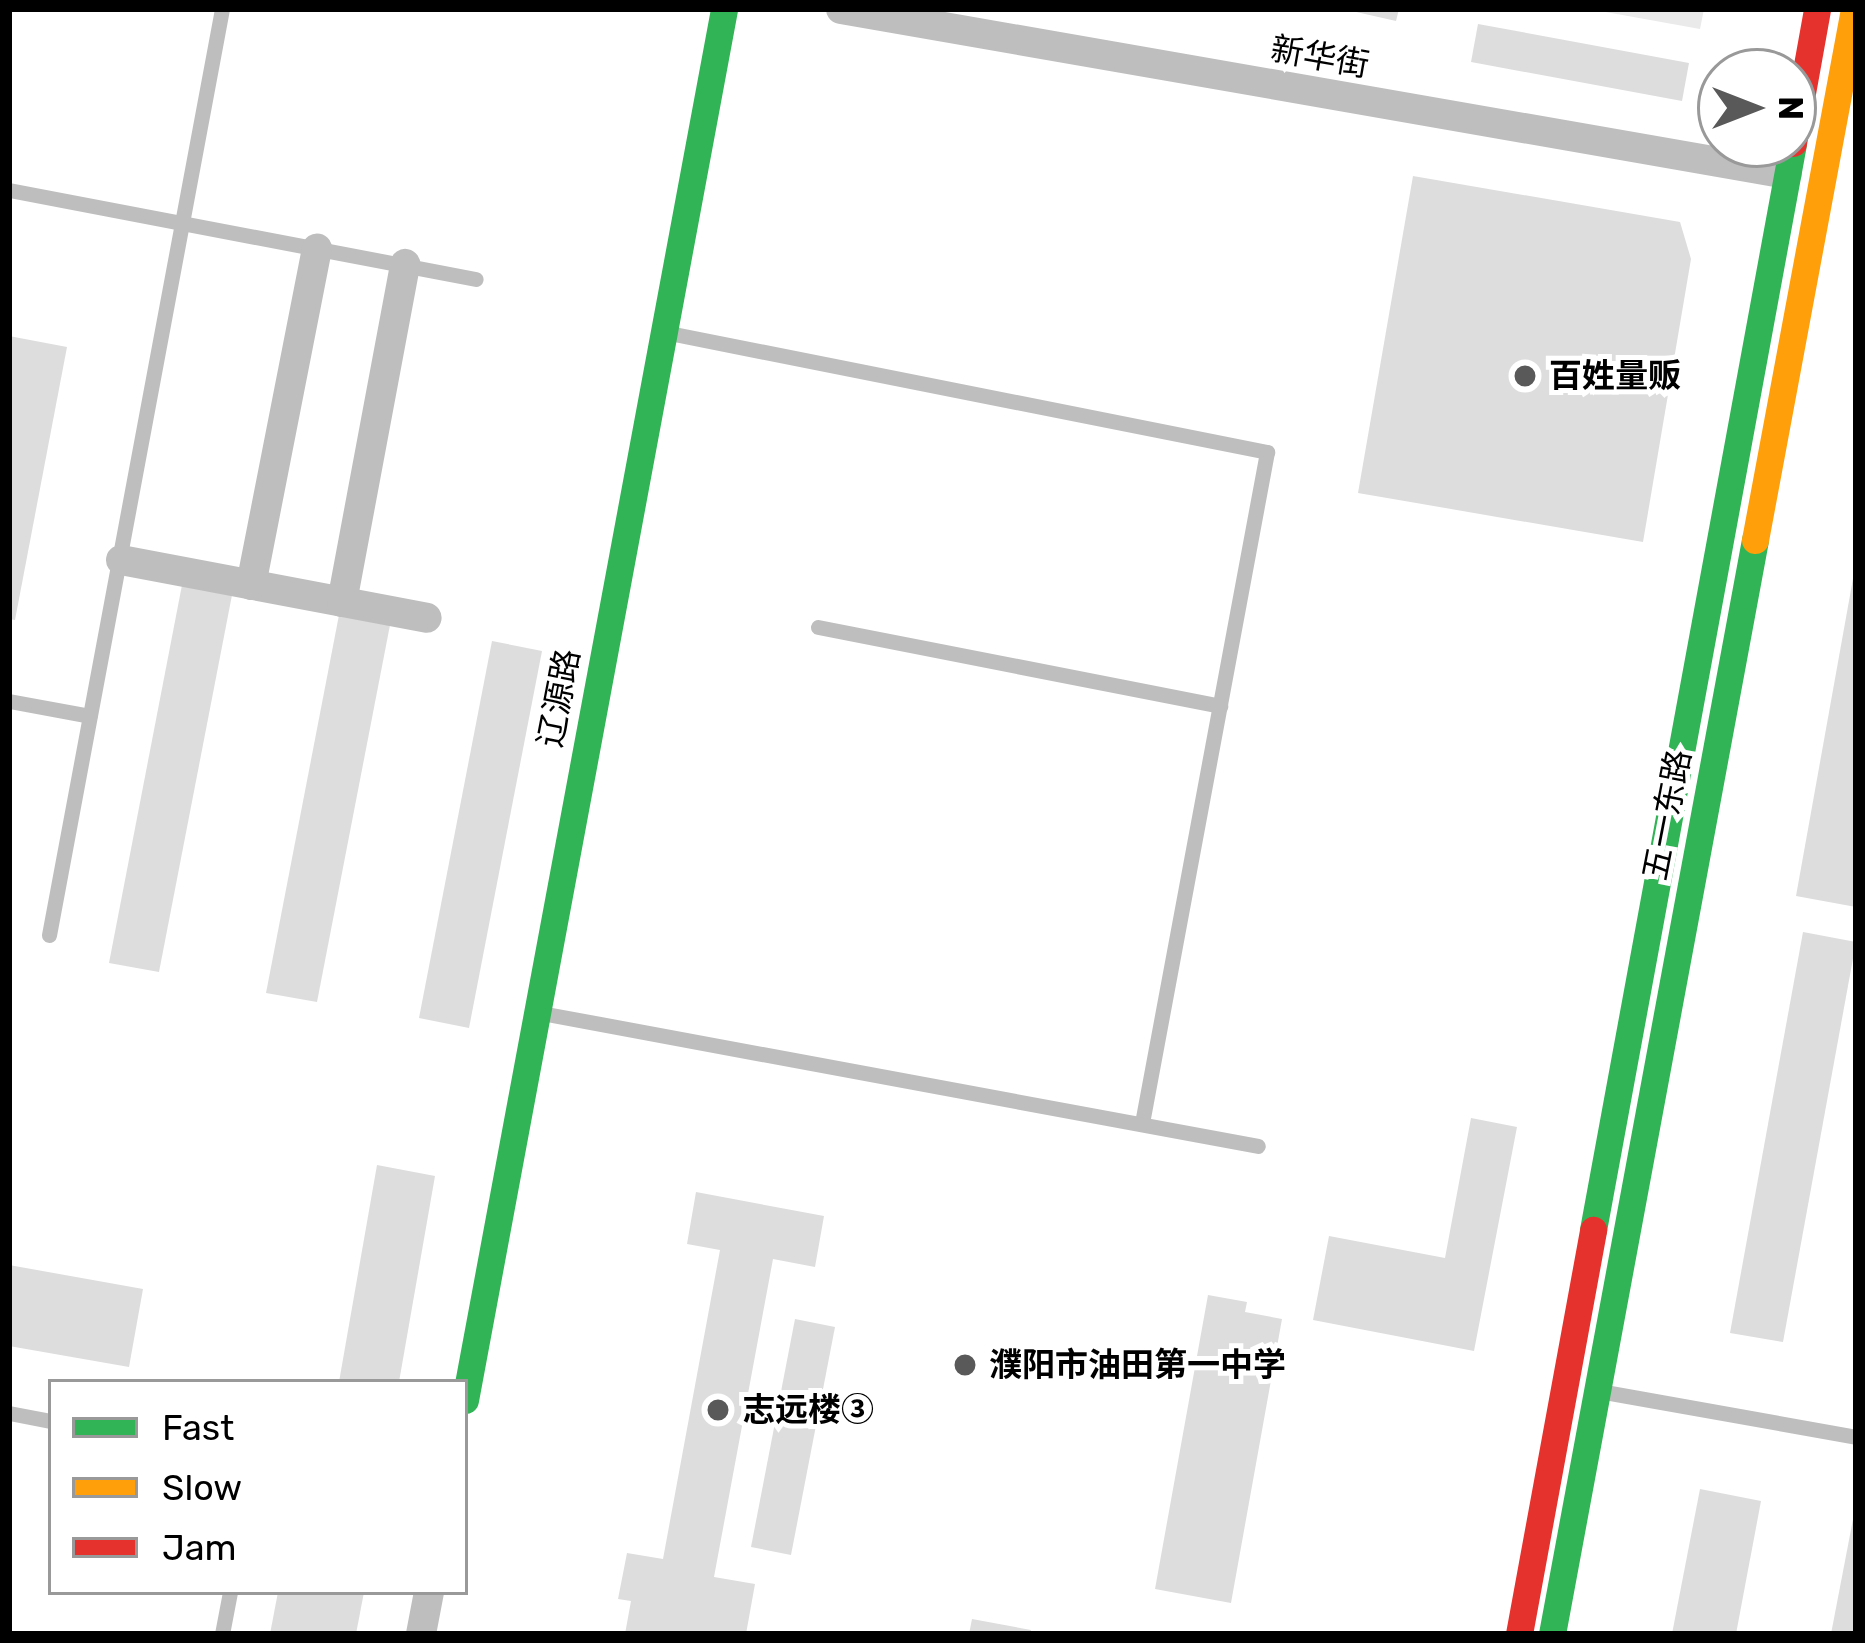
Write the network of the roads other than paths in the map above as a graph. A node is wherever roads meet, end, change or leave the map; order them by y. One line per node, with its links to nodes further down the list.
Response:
1 (222, 9): 12 (lane)
2 (724, 9): 16 (street, 辽源路)
3 (842, 9): 7 (street, 新华街)
4 (1817, 9): 6 (street, 五一东路)
5 (1854, 9): 10 (street, 五一东路)
6 (1810, 48)
7 (1697, 142)
8 (1817, 167): 10 (lane)
9 (1788, 168): 30 (street, 五一东路)
10 (1831, 172): 31 (street, 五一东路)
11 (9, 190): 12 (lane)
12 (182, 223): 13 (lane); 17 (lane)
13 (316, 248): 14 (lane); 18 (street)
14 (405, 264): 15 (lane); 19 (street)
15 (476, 279)
16 (664, 332): 23 (lane); 26 (street, 辽源路)
17 (121, 560): 18 (street); 24 (lane)
18 (250, 585): 19 (street)
19 (342, 602): 20 (street)
20 (427, 618)
21 (818, 627): 23 (lane)
22 (9, 701): 24 (lane)
23 (1220, 706): 27 (lane)
24 (90, 716): 25 (lane)
25 (49, 935)
26 (537, 1012): 27 (lane); 29 (street, 辽源路)
27 (1142, 1123): 28 (lane)
28 (1258, 1146)
29 (468, 1384)
30 (1565, 1385): 31 (lane); 39 (street, 五一东路)
31 (1596, 1390): 34 (lane); 40 (street, 五一东路)
32 (9, 1413): 33 (lane)
33 (48, 1420)
34 (1856, 1437)
35 (229, 1595): 37 (lane)
36 (428, 1595): 38 (street)
37 (222, 1634)
38 (422, 1634)
39 (1519, 1634)
40 (1552, 1634)

